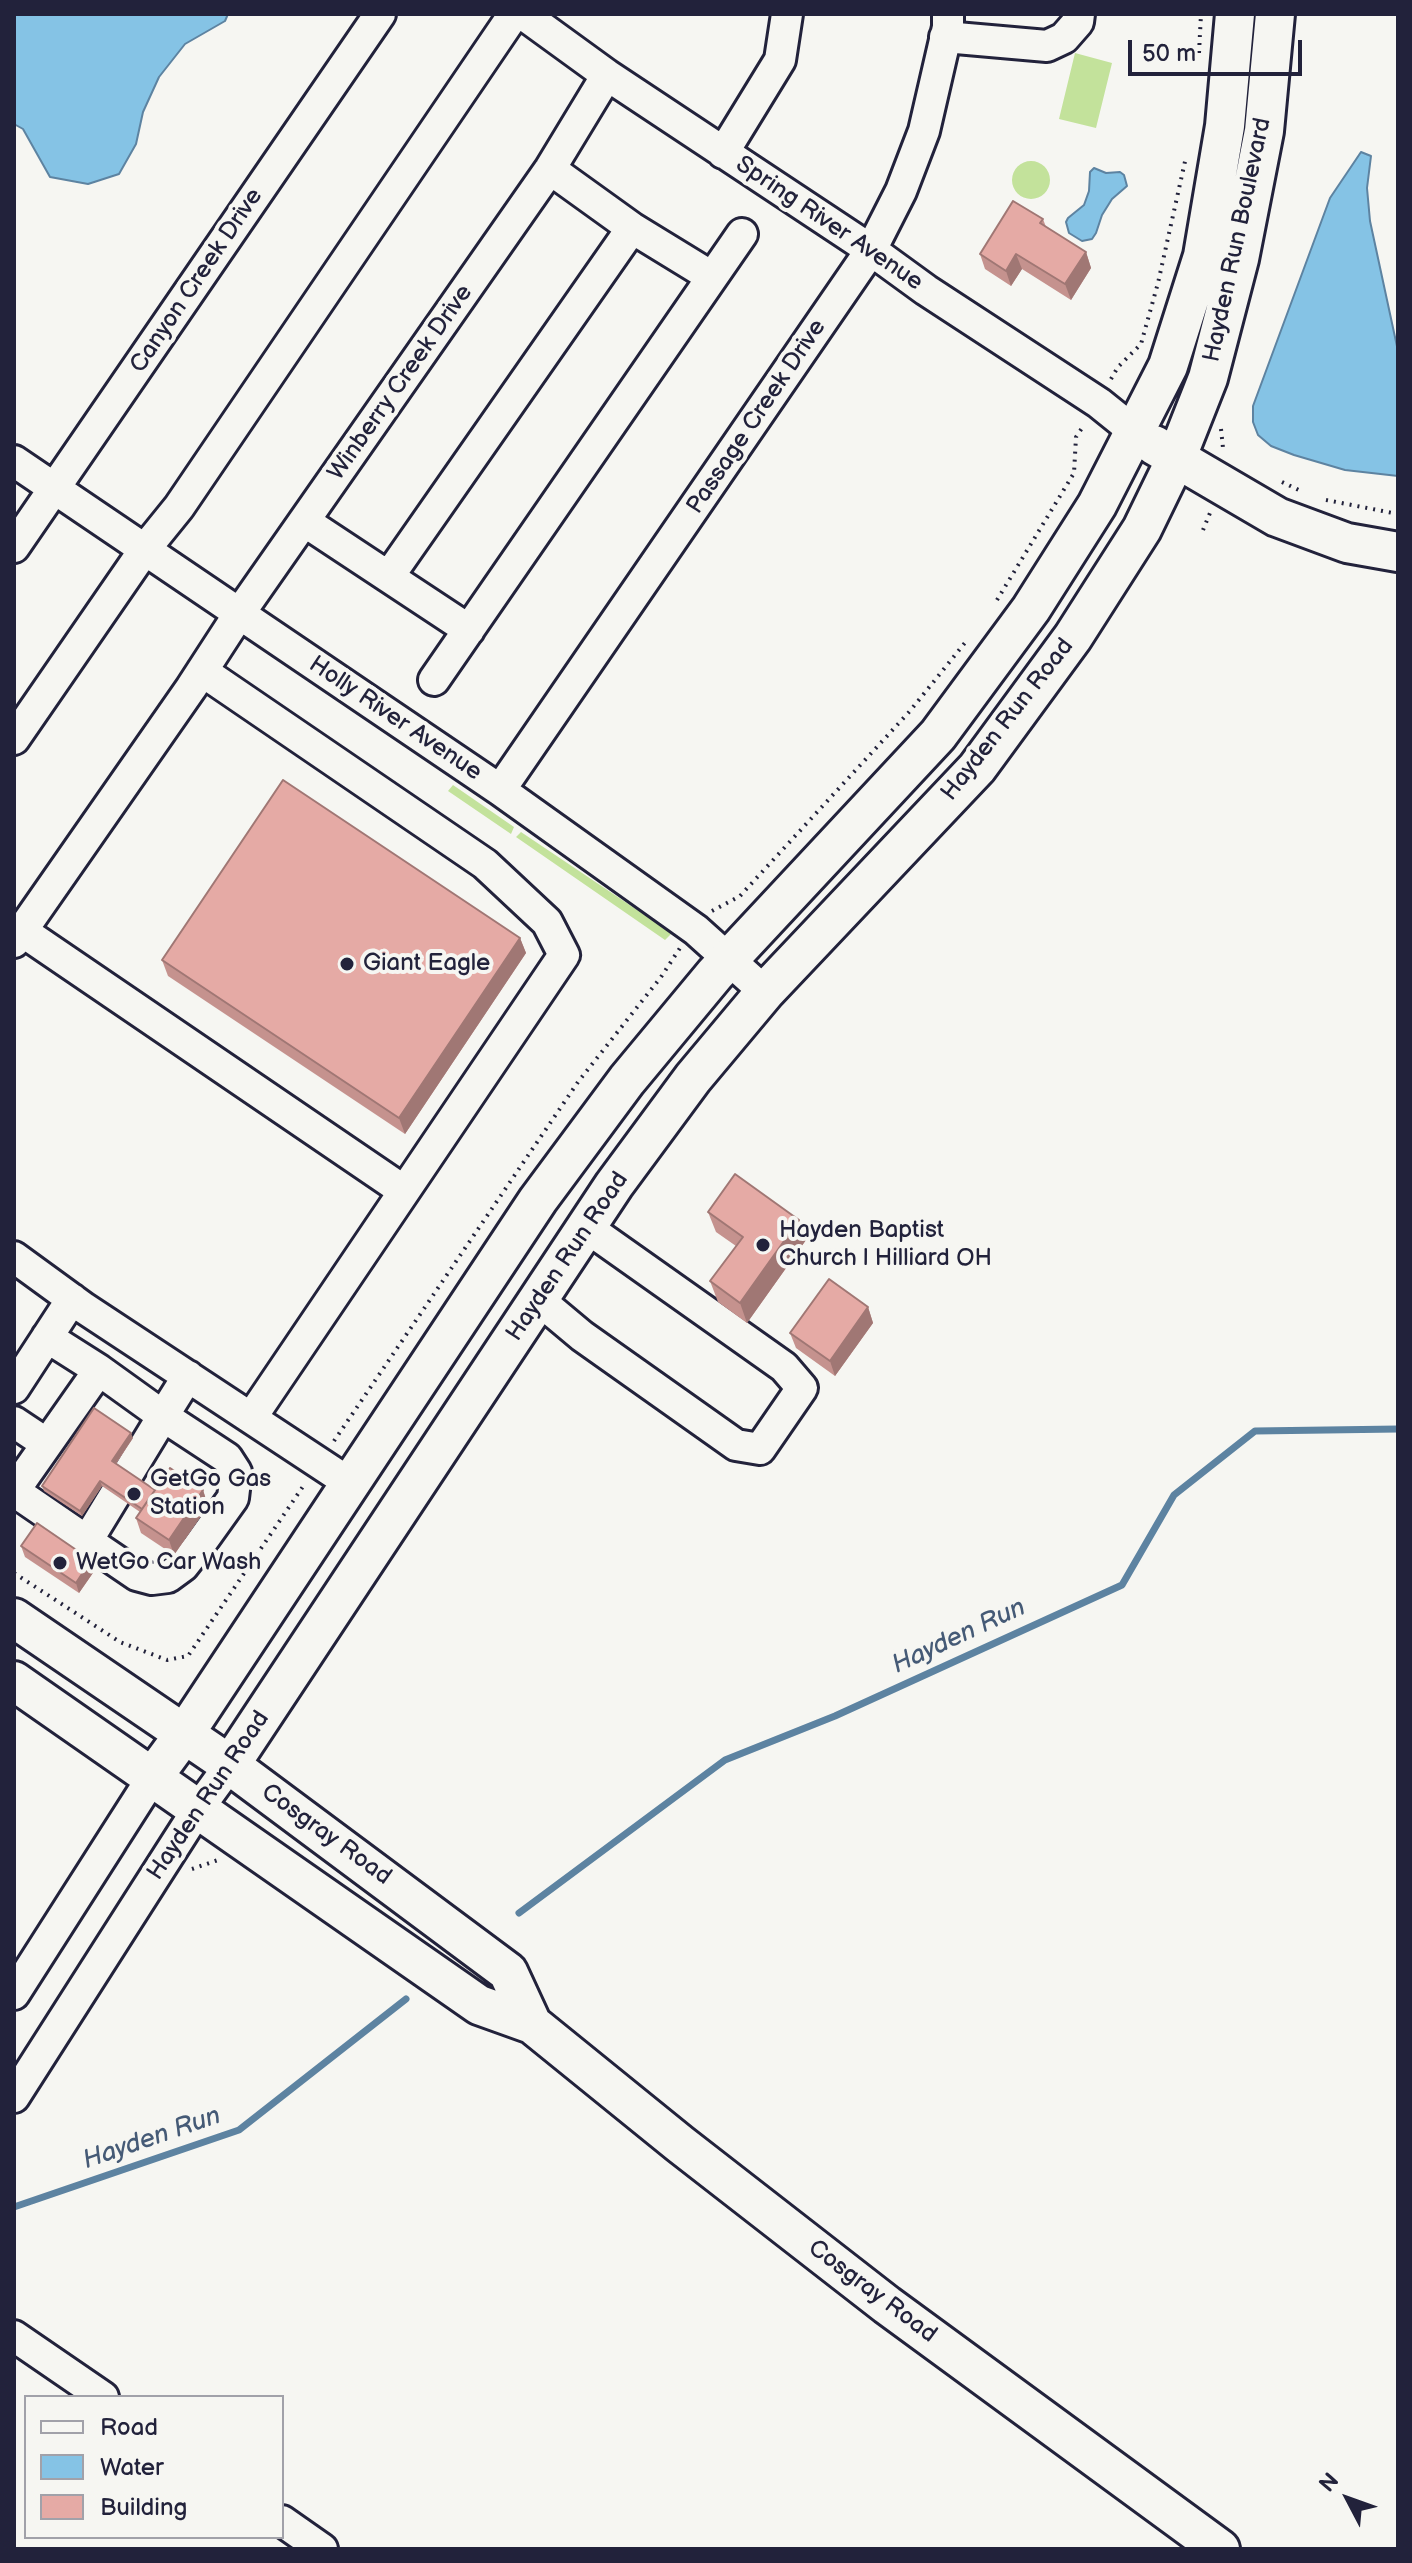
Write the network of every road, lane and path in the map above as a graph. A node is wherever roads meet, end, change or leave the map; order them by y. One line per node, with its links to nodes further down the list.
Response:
1 (380, 14): 27 (street, Canyon Creek Drive)
2 (514, 14): 33 (street)
3 (523, 14): 11 (street, Spring River Avenue)
4 (787, 14): 12 (street)
5 (1079, 14): 9 (street)
6 (1201, 14): 10 (path)
7 (1235, 14): 22 (main road, Hayden Run Boulevard)
8 (1275, 14): 24 (main road, Hayden Run Boulevard)
9 (947, 25): 17 (street, Passage Creek Drive)
10 (1198, 56)
11 (607, 75): 12 (street, Spring River Avenue); 14 (street, Winberry Creek Drive)
12 (723, 153): 17 (street, Spring River Avenue)
13 (1187, 155): 19 (path)
14 (550, 169): 15 (street); 31 (street, Winberry Creek Drive)
15 (632, 228): 18 (street); 35 (street)
16 (742, 234): 18 (street)
17 (871, 250): 22 (street, Spring River Avenue); 43 (street, Passage Creek Drive)
18 (712, 277): 38 (street)
19 (1111, 378)
20 (1221, 420): 23 (path)
21 (1083, 427): 36 (path)
22 (1135, 432): 24 (main road); 46 (main road, Hayden Run Road)
23 (1234, 457)
24 (1176, 459): 34 (main road); 47 (main road, Hayden Run Road)
25 (14, 461): 27 (street, Holly River Avenue)
26 (1280, 481): 28 (path)
27 (54, 489): 32 (street, Canyon Creek Drive); 33 (street, Holly River Avenue)
28 (1304, 492)
29 (1316, 498): 30 (path)
30 (1398, 514)
31 (304, 521): 35 (street); 37 (street, Winberry Creek Drive)
32 (14, 547)
33 (145, 549): 37 (street, Holly River Avenue); 42 (street)
34 (1398, 552)
35 (389, 576): 38 (street)
36 (990, 611)
37 (239, 614): 40 (street, Winberry Creek Drive); 43 (street, Holly River Avenue)
38 (469, 630): 41 (street)
39 (970, 636): 44 (path)
40 (196, 680): 45 (street, Winberry Creek Drive); 48 (street)
41 (434, 680)
42 (14, 739)
43 (500, 790): 46 (street, Holly River Avenue)
44 (709, 914)
45 (18, 937): 48 (street)
46 (728, 959): 47 (street, Holly River Avenue); 61 (main road, Hayden Run Road)
47 (765, 992): 49 (main road, Hayden Run Road)
48 (404, 1191): 58 (street)
49 (586, 1227): 52 (main road, Hayden Run Road); 52 (street)
50 (14, 1257): 51 (street)
51 (72, 1299): 53 (street); 55 (street)
52 (539, 1300): 70 (main road, Hayden Run Road)
53 (47, 1337): 54 (street); 56 (street)
54 (99, 1370): 57 (street); 60 (street)
55 (188, 1376): 57 (street); 58 (street)
56 (14, 1388)
57 (163, 1416): 63 (street); 63 (street)
58 (251, 1418): 61 (street)
59 (14, 1422): 60 (street)
60 (47, 1444): 63 (street)
61 (351, 1484): 69 (main road, Hayden Run Road)
62 (302, 1488): 66 (path)
63 (87, 1541)
64 (14, 1573): 66 (path)
65 (14, 1618): 69 (main road, Cosgray Road)
66 (188, 1656): 67 (path)
67 (200, 1663)
68 (14, 1681): 71 (main road, Cosgray Road)
69 (185, 1733): 70 (main road, Cosgray Road); 71 (main road, Hayden Run Road)
70 (230, 1765): 72 (street, Hayden Run Road); 74 (main road, Cosgray Road)
71 (152, 1778): 72 (main road, Cosgray Road); 73 (street, Hayden Run Road)
72 (198, 1809): 74 (main road, Cosgray Road); 75 (street, Hayden Run Road)
73 (14, 1994)
74 (532, 2024): 80 (main road, Cosgray Road)
75 (14, 2097)
76 (14, 2336): 77 (street)
77 (100, 2395)
78 (284, 2522): 79 (street)
79 (322, 2549)
80 (1220, 2549)

